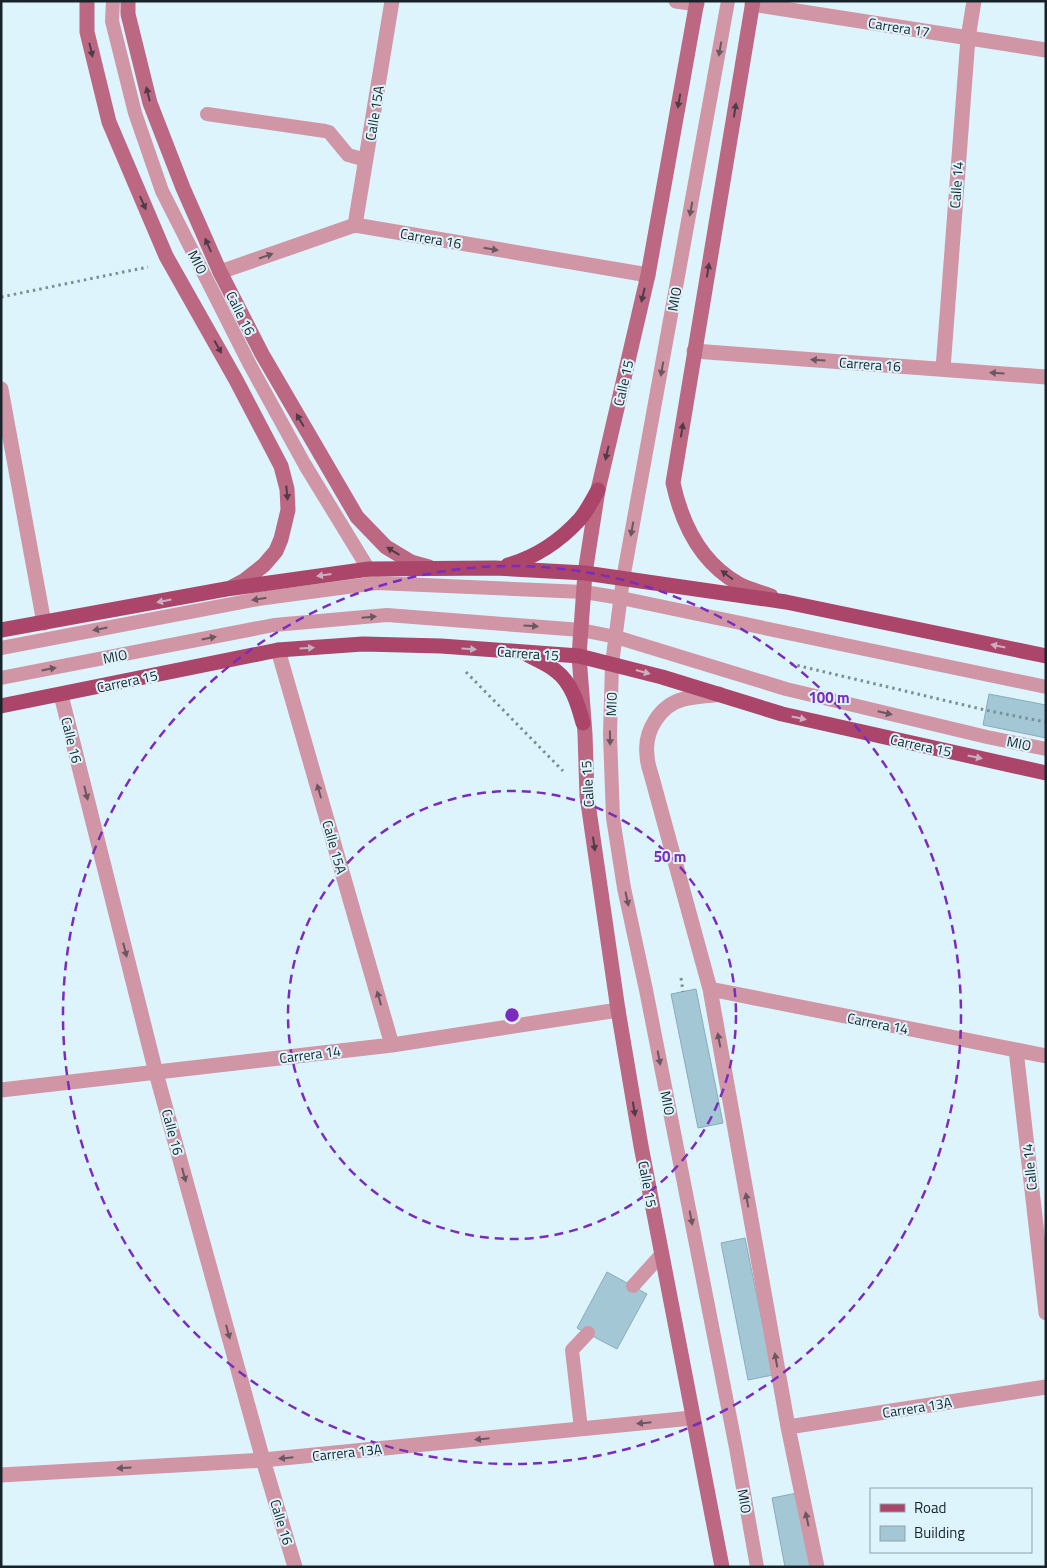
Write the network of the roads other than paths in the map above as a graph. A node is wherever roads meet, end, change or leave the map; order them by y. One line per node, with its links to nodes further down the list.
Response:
1 (87, 1): 28 (street, one-way to 28)
2 (113, 1): 23 (lane, MIO)
3 (128, 1): 15 (street, Calle 16, one-way to 3)
4 (392, 1): 13 (street, Calle 15A)
5 (676, 1): 9 (street)
6 (728, 1): 26 (lane, MIO, one-way to 26)
7 (974, 1): 10 (street, Calle 14)
8 (753, 2): 10 (street, Carrera 17); 17 (street, one-way to 8)
9 (697, 3): 16 (street, Calle 15, one-way to 16)
10 (968, 38): 11 (street, Carrera 17); 18 (street, Calle 14)
11 (1046, 50)
12 (207, 114): 13 (lane)
13 (366, 160): 14 (street, Calle 15A)
14 (355, 225): 15 (street, Carrera 16, one-way to 14); 16 (street, Carrera 16, one-way to 16)
15 (220, 272): 24 (street, Calle 16, one-way to 15)
16 (648, 275): 21 (street, Calle 15, one-way to 21)
17 (694, 352): 18 (street, Carrera 16, one-way to 17); 31 (street, one-way to 17)
18 (942, 369): 19 (street, Carrera 16, one-way to 18)
19 (1046, 377)
20 (1, 389): 32 (street)
21 (598, 490): 22 (main road); 25 (street, Calle 15)
22 (495, 568): 24 (main road); 25 (main road)
23 (369, 569): 24 (main road); 27 (lane, MIO); 28 (main road, one-way to 28)
24 (438, 569)
25 (585, 573): 26 (main road); 29 (street, Calle 15)
26 (623, 579): 30 (lane, MIO); 31 (main road)
27 (377, 583): 29 (lane); 36 (lane, one-way to 36)
28 (226, 589): 32 (main road, one-way to 32)
29 (584, 592): 30 (lane); 34 (street, Calle 15)
30 (621, 598): 35 (lane, MIO); 43 (lane)
31 (786, 602): 40 (main road, one-way to 31)
32 (44, 623): 33 (main road)
33 (1, 630)
34 (581, 630): 35 (lane, MIO); 39 (street, Calle 15); 42 (lane, MIO, one-way to 34)
35 (616, 637): 41 (lane, MIO); 48 (lane, MIO, one-way to 48)
36 (1, 648)
37 (278, 650): 38 (main road, Carrera 15, one-way to 38); 45 (main road, Carrera 15); 52 (street, Calle 15A, one-way to 37)
38 (525, 653): 39 (main road, Carrera 15); 47 (main road)
39 (579, 656): 41 (main road, Carrera 15); 47 (street, Calle 15)
40 (1046, 656)
41 (612, 664): 44 (main road, Carrera 15, one-way to 44); 69 (lane, MIO, one-way to 69)
42 (1, 678)
43 (1046, 687)
44 (720, 694): 49 (main road, Carrera 15, one-way to 49); 50 (street)
45 (61, 695): 46 (main road, Carrera 15); 55 (street, Calle 16, one-way to 55)
46 (1, 706)
47 (583, 723): 51 (street, Calle 15, one-way to 51)
48 (1046, 749)
49 (1046, 773)
50 (710, 989): 53 (street, Carrera 14); 63 (street, one-way to 50)
51 (618, 1010): 52 (street, Carrera 14); 57 (street, Calle 15, one-way to 57)
52 (392, 1045): 55 (street, Carrera 14)
53 (1016, 1050): 54 (street, Carrera 14); 59 (street, Calle 14)
54 (1046, 1056)
55 (156, 1073): 56 (street, Carrera 14); 65 (street, Calle 16, one-way to 65)
56 (1, 1090)
57 (662, 1256): 58 (lane); 62 (street, Calle 15)
58 (632, 1286)
59 (1046, 1313)
60 (588, 1333): 64 (lane)
61 (1046, 1386): 63 (street, Carrera 13A)
62 (692, 1418): 64 (street, Carrera 13A, one-way to 64); 68 (street, Calle 15)
63 (788, 1428): 70 (street, one-way to 63)
64 (581, 1429): 65 (street, Carrera 13A, one-way to 65)
65 (263, 1460): 66 (street, Carrera 13A, one-way to 66); 67 (street, Calle 16)
66 (1, 1475)
67 (295, 1567)
68 (722, 1567)
69 (757, 1567)
70 (817, 1567)

